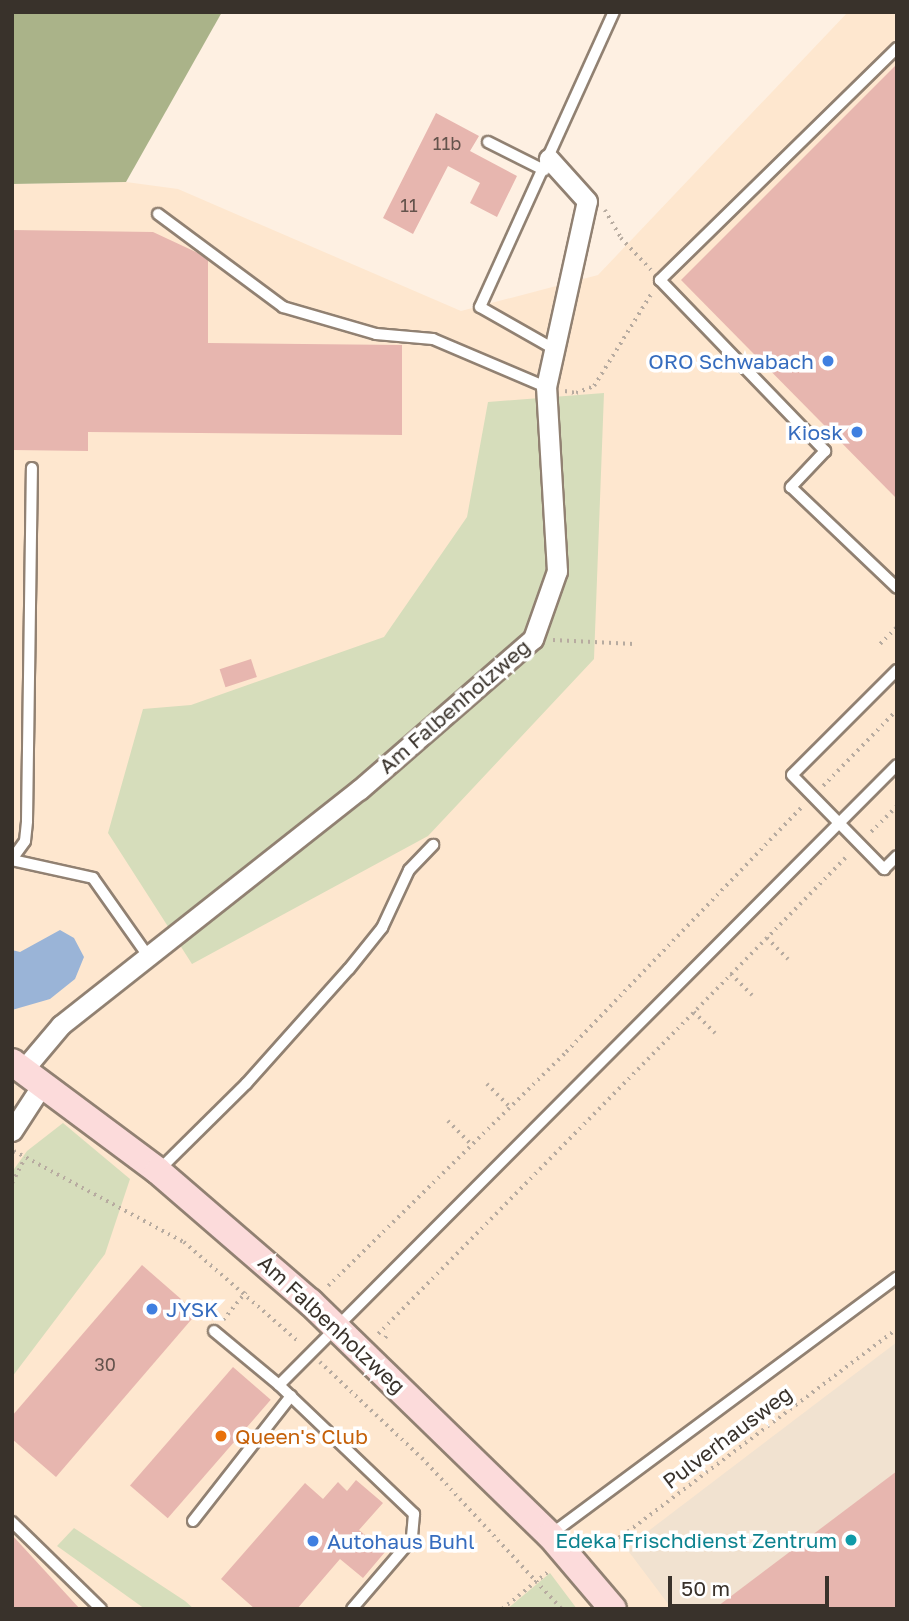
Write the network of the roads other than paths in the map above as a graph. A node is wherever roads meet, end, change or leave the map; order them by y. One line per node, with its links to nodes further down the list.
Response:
1 (614, 12): 4 (lane)
2 (897, 48): 9 (lane)
3 (488, 142): 4 (lane)
4 (546, 164): 6 (street, Am Falbenholzweg); 6 (lane)
5 (158, 214): 7 (lane)
6 (555, 349): 7 (street, Am Falbenholzweg)
7 (546, 387): 16 (street, Am Falbenholzweg)
8 (32, 468): 15 (lane)
9 (897, 588)
10 (897, 670): 12 (lane)
11 (897, 765): 12 (lane)
12 (840, 824): 14 (lane); 21 (lane)
13 (433, 845): 19 (lane)
14 (897, 856)
15 (12, 859): 16 (lane)
16 (148, 956): 17 (street, Am Falbenholzweg)
17 (26, 1072): 18 (street); 19 (street, Am Falbenholzweg)
18 (12, 1131)
19 (158, 1171): 21 (street, Am Falbenholzweg)
20 (897, 1277): 27 (lane)
21 (335, 1325): 23 (lane); 27 (street, Am Falbenholzweg)
22 (214, 1331): 23 (lane)
23 (279, 1385): 24 (lane)
24 (291, 1396): 25 (lane); 29 (lane)
25 (193, 1521)
26 (12, 1522): 28 (lane)
27 (550, 1535): 30 (street, Am Falbenholzweg)
28 (101, 1609)
29 (352, 1609)
30 (613, 1609)

